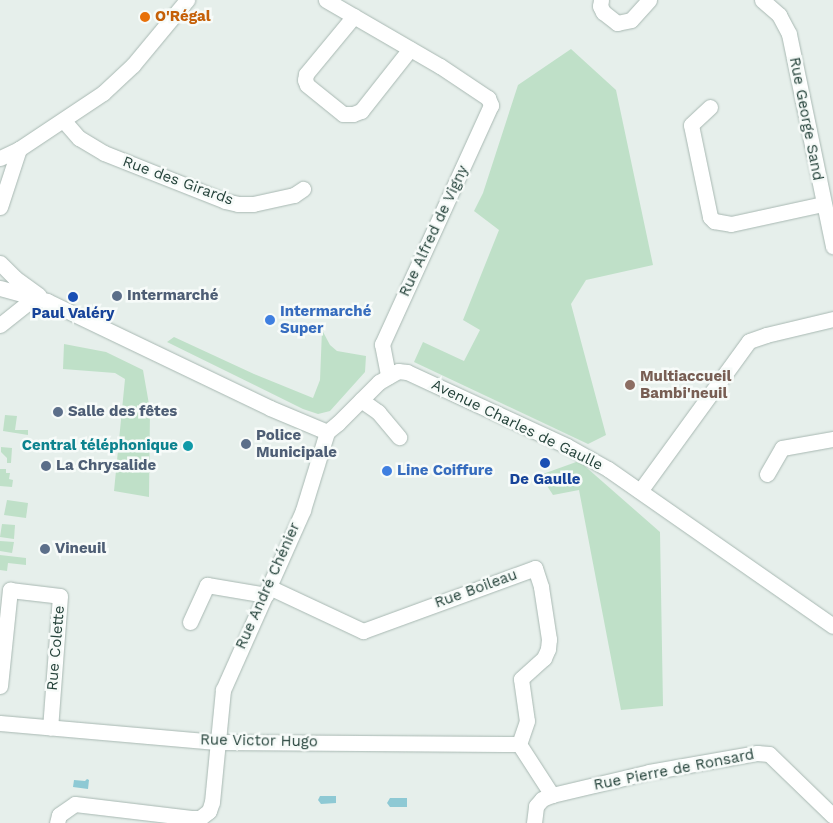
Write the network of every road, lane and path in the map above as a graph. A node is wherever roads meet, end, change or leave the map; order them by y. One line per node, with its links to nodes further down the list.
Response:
1 (187, 0): 9 (street)
2 (326, 0): 6 (street)
3 (601, 0): 4 (street)
4 (649, 0)
5 (762, 0): 13 (street, Rue George Sand)
6 (354, 16): 7 (street); 7 (street)
7 (410, 48): 21 (street, Rue Alfred de Vigny)
8 (710, 107): 13 (street)
9 (64, 121): 10 (street); 12 (street, Rue des Girards)
10 (19, 149): 11 (street); 14 (street)
11 (0, 158)
12 (303, 189)
13 (823, 204): 15 (street, Rue George Sand)
14 (0, 207)
15 (833, 247)
16 (0, 263): 18 (street)
17 (0, 288): 18 (street)
18 (40, 300): 20 (street); 23 (street)
19 (833, 319): 27 (street)
20 (0, 325)
21 (388, 376): 22 (street); 27 (street, Avenue Charles de Gaulle)
22 (361, 400): 23 (street); 24 (street)
23 (327, 432): 28 (street, Rue André Chénier)
24 (399, 437)
25 (833, 439): 26 (street)
26 (767, 474)
27 (640, 491): 30 (street, Avenue Charles de Gaulle)
28 (268, 591): 29 (street); 34 (street, Rue André Chénier); 35 (street, Rue Boileau)
29 (190, 622)
30 (833, 626)
31 (0, 686): 33 (street, Rue Colette)
32 (0, 724): 33 (street, Rue Victor Hugo)
33 (50, 728): 34 (street, Rue Victor Hugo)
34 (219, 742): 35 (street, Rue Victor Hugo); 38 (street, Rue André Chénier)
35 (519, 744): 36 (street)
36 (552, 795): 37 (street, Rue Pierre de Ronsard); 40 (street)
37 (833, 816)
38 (126, 817): 39 (street)
39 (57, 823)
40 (534, 823)

